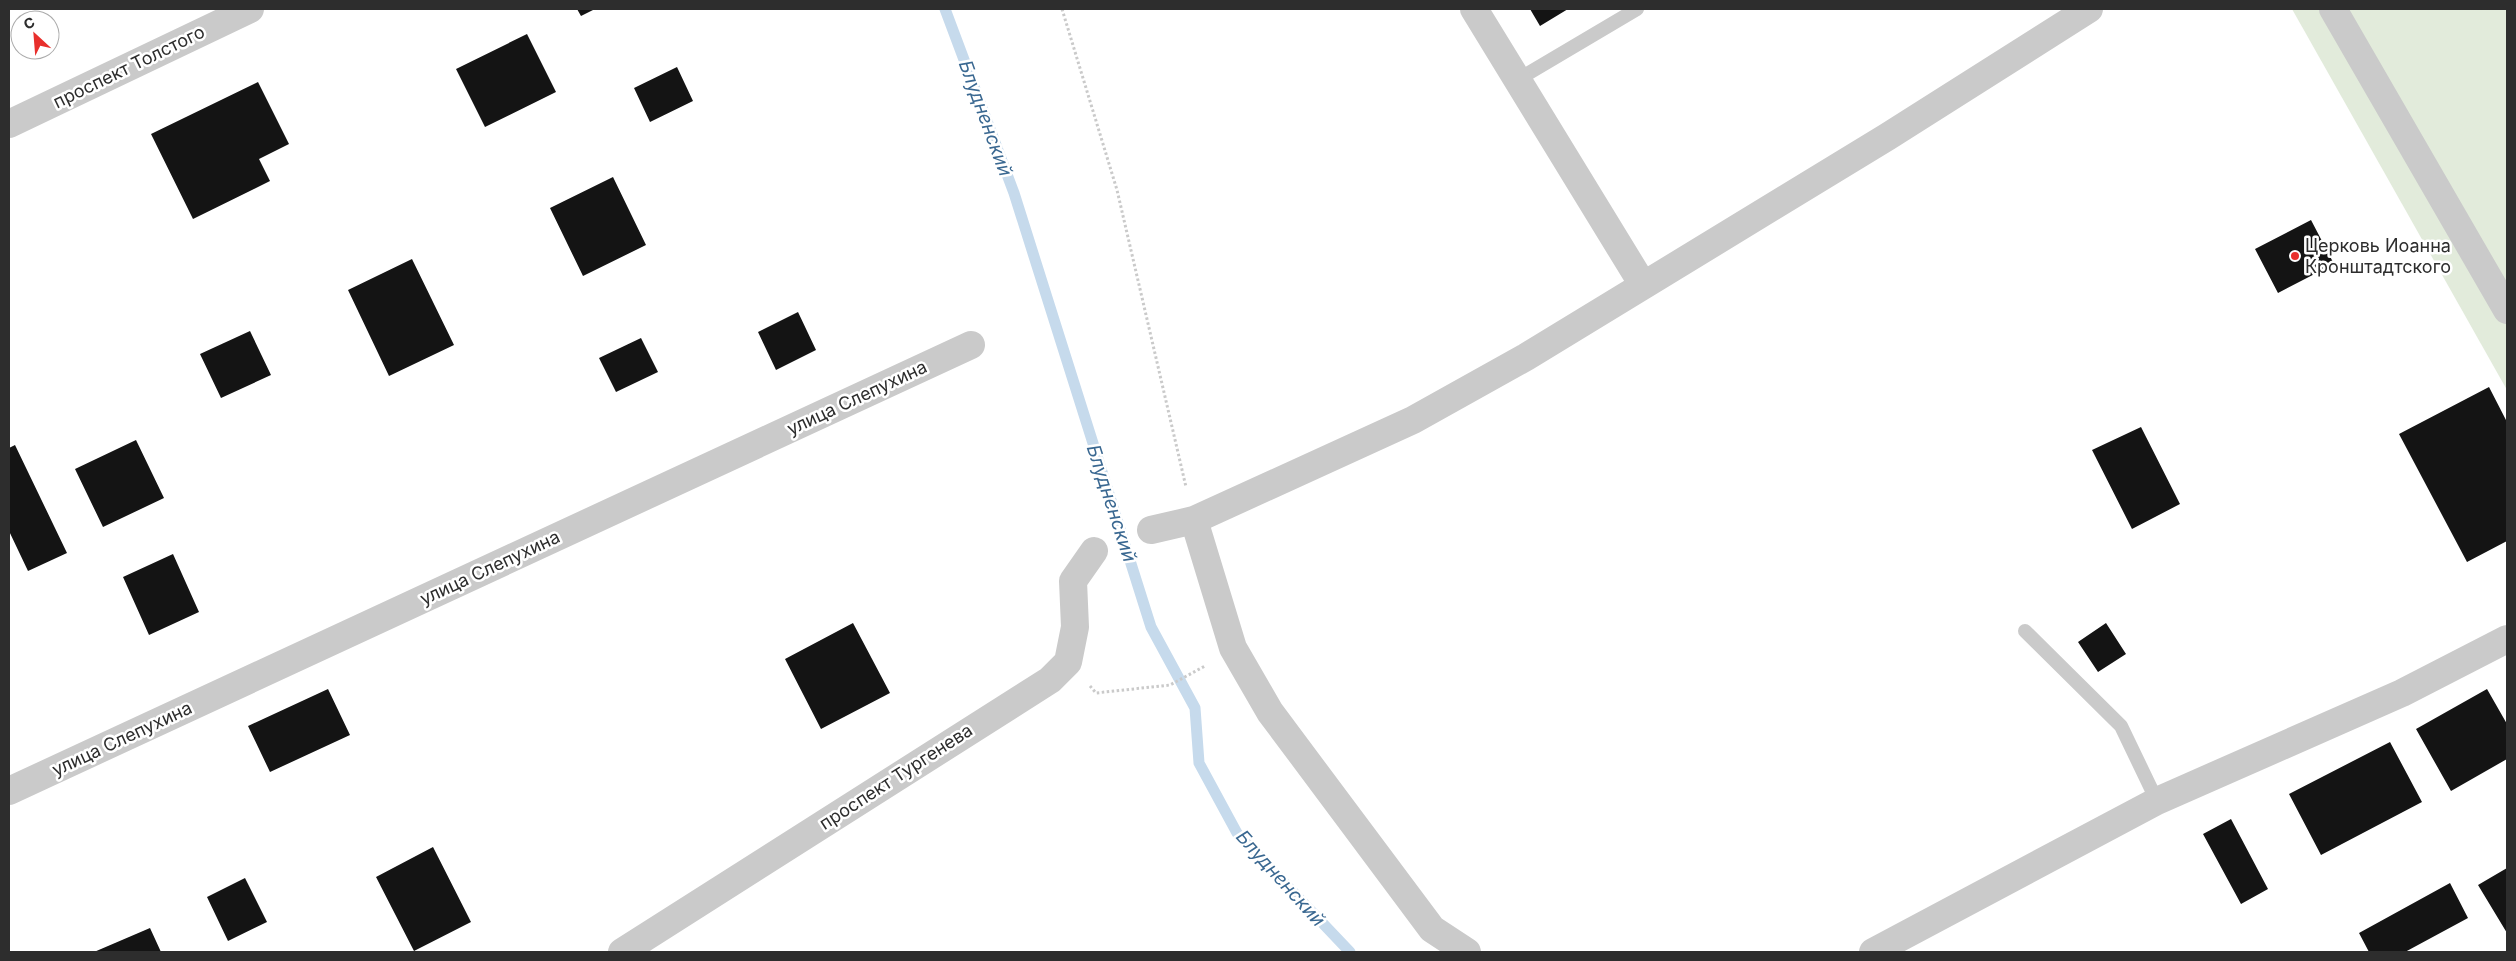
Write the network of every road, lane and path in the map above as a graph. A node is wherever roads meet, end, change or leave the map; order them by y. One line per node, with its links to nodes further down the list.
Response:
1 (250, 9): 8 (street, проспект Толстого)
2 (1062, 9): 12 (path)
3 (1474, 9): 7 (street)
4 (1637, 9): 7 (lane)
5 (2089, 9): 9 (street)
6 (2333, 9): 10 (street)
7 (1518, 80): 9 (street)
8 (9, 124)
9 (1643, 285): 12 (street)
10 (2507, 310)
11 (971, 345): 19 (street, улица Слепухина)
12 (1194, 520): 13 (street); 22 (street)
13 (1151, 530)
14 (1094, 551): 17 (street)
15 (2025, 631): 20 (lane)
16 (2507, 640): 20 (street)
17 (1068, 662): 18 (path); 21 (street, проспект Тургенева)
18 (1192, 674)
19 (9, 791)
20 (2156, 801): 23 (street)
21 (622, 952)
22 (1467, 952)
23 (1873, 952)

